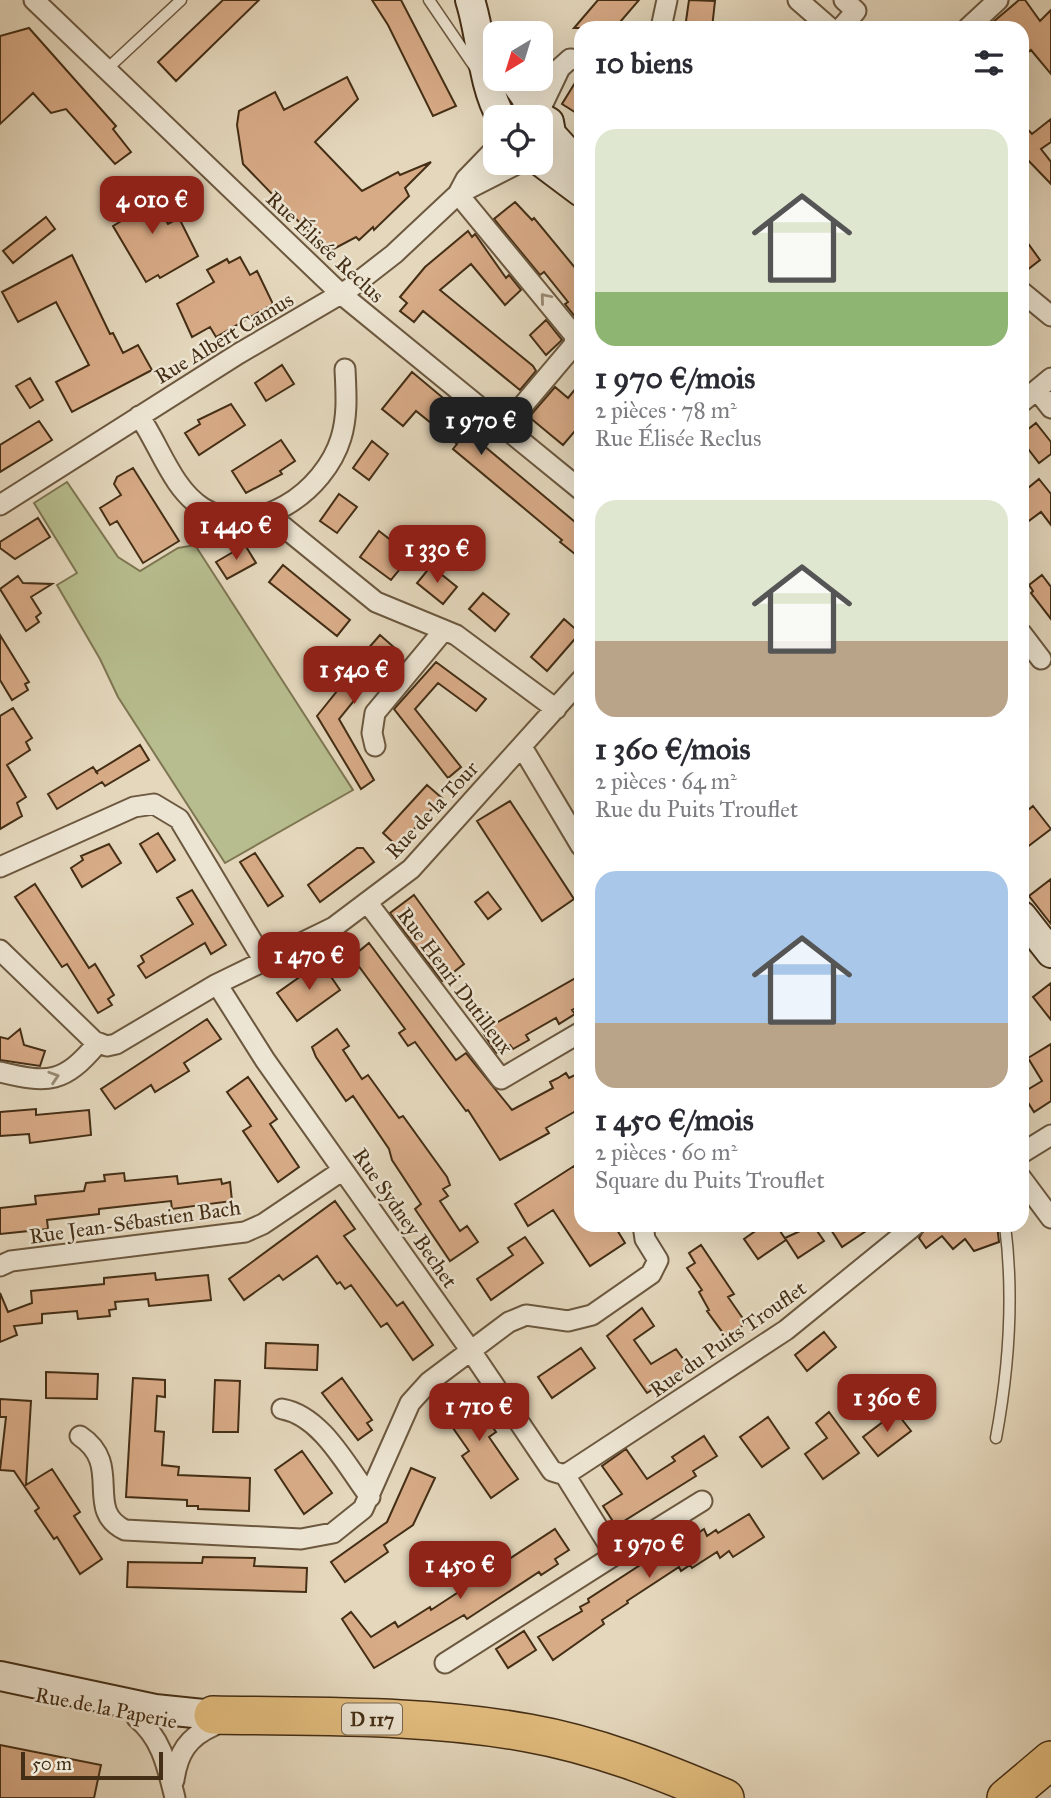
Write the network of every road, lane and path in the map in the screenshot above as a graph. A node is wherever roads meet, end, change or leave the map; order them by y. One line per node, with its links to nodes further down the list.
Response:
1 (34, 0): 15 (street, Rue Élisée Reclus)
2 (181, 0): 15 (lane)
3 (429, 0): 14 (lane)
4 (471, 0): 11 (main road); 12 (main road)
5 (798, 0): 8 (street)
6 (844, 0): 9 (street)
7 (998, 0): 10 (street)
8 (822, 21)
9 (847, 21)
10 (976, 21)
11 (483, 22)
12 (483, 37)
13 (574, 59): 18 (street)
14 (483, 67)
15 (107, 69): 26 (street, Rue Élisée Reclus)
16 (516, 91): 17 (main road)
17 (529, 105)
18 (545, 105)
19 (553, 141): 21 (main road)
20 (483, 161): 25 (street, Rue Albert Camus)
21 (574, 161)
22 (553, 171): 24 (main road)
23 (495, 175): 25 (street, Rue Albert Camus)
24 (574, 187)
25 (458, 194): 26 (street, Rue Albert Camus); 29 (street, one-way to 25)
26 (341, 295): 34 (street, Rue Albert Camus); 35 (street, Rue Élisée Reclus)
27 (1029, 298): 28 (street)
28 (1051, 316)
29 (574, 335)
30 (574, 345): 35 (street, one-way to 30)
31 (345, 369): 38 (street)
32 (1037, 390): 33 (street)
33 (1051, 408)
34 (139, 416): 37 (street, Rue Albert Camus); 38 (street)
35 (503, 429): 36 (street, Rue Élisée Reclus)
36 (574, 485)
37 (0, 505)
38 (269, 515): 39 (street)
39 (444, 629): 43 (street); 44 (street)
40 (1029, 643): 41 (street)
41 (1041, 659)
42 (574, 688): 43 (street, Rue de la Tour)
43 (556, 709): 45 (street, Rue de la Tour)
44 (375, 746)
45 (522, 747): 46 (street); 48 (street, Rue de la Tour)
46 (574, 834)
47 (0, 867): 52 (street)
48 (368, 902): 52 (street, Rue de la Tour); 54 (street, Rue Henri Dutilleux)
49 (1029, 925): 51 (main road)
50 (0, 950): 55 (street)
51 (1051, 953)
52 (264, 961): 53 (street, Rue de la Tour)
53 (217, 984): 55 (street, Rue de la Tour); 59 (street, Rue Sydney Bechet)
54 (574, 1036)
55 (97, 1044): 56 (street, one-way to 55)
56 (0, 1072)
57 (1051, 1135): 58 (street)
58 (1029, 1149)
59 (343, 1170): 65 (street, Rue Jean-Sébastien Bach); 66 (street, Rue Sydney Bechet)
60 (1029, 1188): 61 (street)
61 (1051, 1218)
62 (644, 1232): 66 (street)
63 (906, 1232): 70 (street, Rue du Puits Trouflet)
64 (1006, 1232): 69 (lane)
65 (0, 1266)
66 (471, 1351): 70 (street, Rue Sydney Bechet); 71 (street)
67 (282, 1409): 71 (street)
68 (80, 1436): 71 (street)
69 (996, 1438)
70 (562, 1474): 73 (street, Rue Sydney Bechet)
71 (370, 1497)
72 (702, 1500): 73 (street)
73 (615, 1555): 74 (street)
74 (445, 1663)
75 (0, 1676): 79 (main road, D 117)
76 (0, 1687): 77 (main road, Rue de la Paperie / D 117)
77 (137, 1718): 79 (main road, Rue de la Paperie / D 117); 82 (street)
78 (393, 1719): 79 (highway, D 117); 80 (highway, D 117); 85 (highway)
79 (213, 1720): 80 (highway, D 117); 82 (street)
80 (529, 1738): 83 (highway); 84 (highway)
81 (1051, 1760): 86 (highway)
82 (174, 1793)
83 (693, 1796)
84 (725, 1798)
85 (751, 1798)
86 (1006, 1798)

